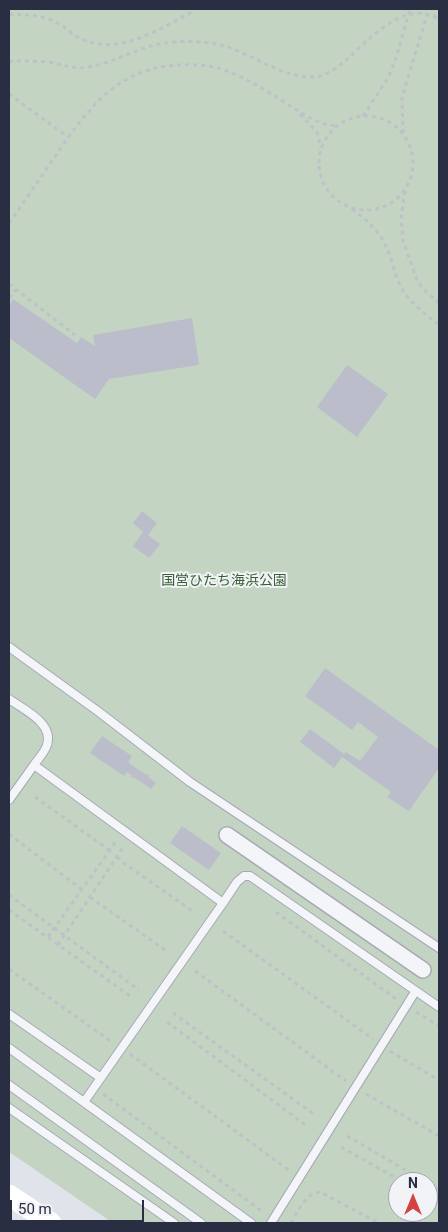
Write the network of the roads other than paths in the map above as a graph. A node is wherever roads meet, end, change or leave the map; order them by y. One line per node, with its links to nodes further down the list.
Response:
1 (9, 647): 7 (lane)
2 (9, 699): 3 (lane)
3 (34, 765): 4 (lane); 6 (lane)
4 (9, 800)
5 (227, 835): 8 (street)
6 (222, 903): 9 (lane); 13 (lane)
7 (439, 948)
8 (423, 970)
9 (415, 992): 10 (lane); 18 (lane)
10 (439, 1007)
11 (9, 1014): 13 (lane)
12 (9, 1048): 15 (lane)
13 (101, 1078): 15 (lane)
14 (9, 1085): 21 (lane)
15 (84, 1102): 22 (lane)
16 (9, 1108): 20 (lane)
17 (9, 1195): 19 (main road)
18 (272, 1222)
19 (51, 1223)
20 (174, 1223)
21 (201, 1223)
22 (251, 1223)

